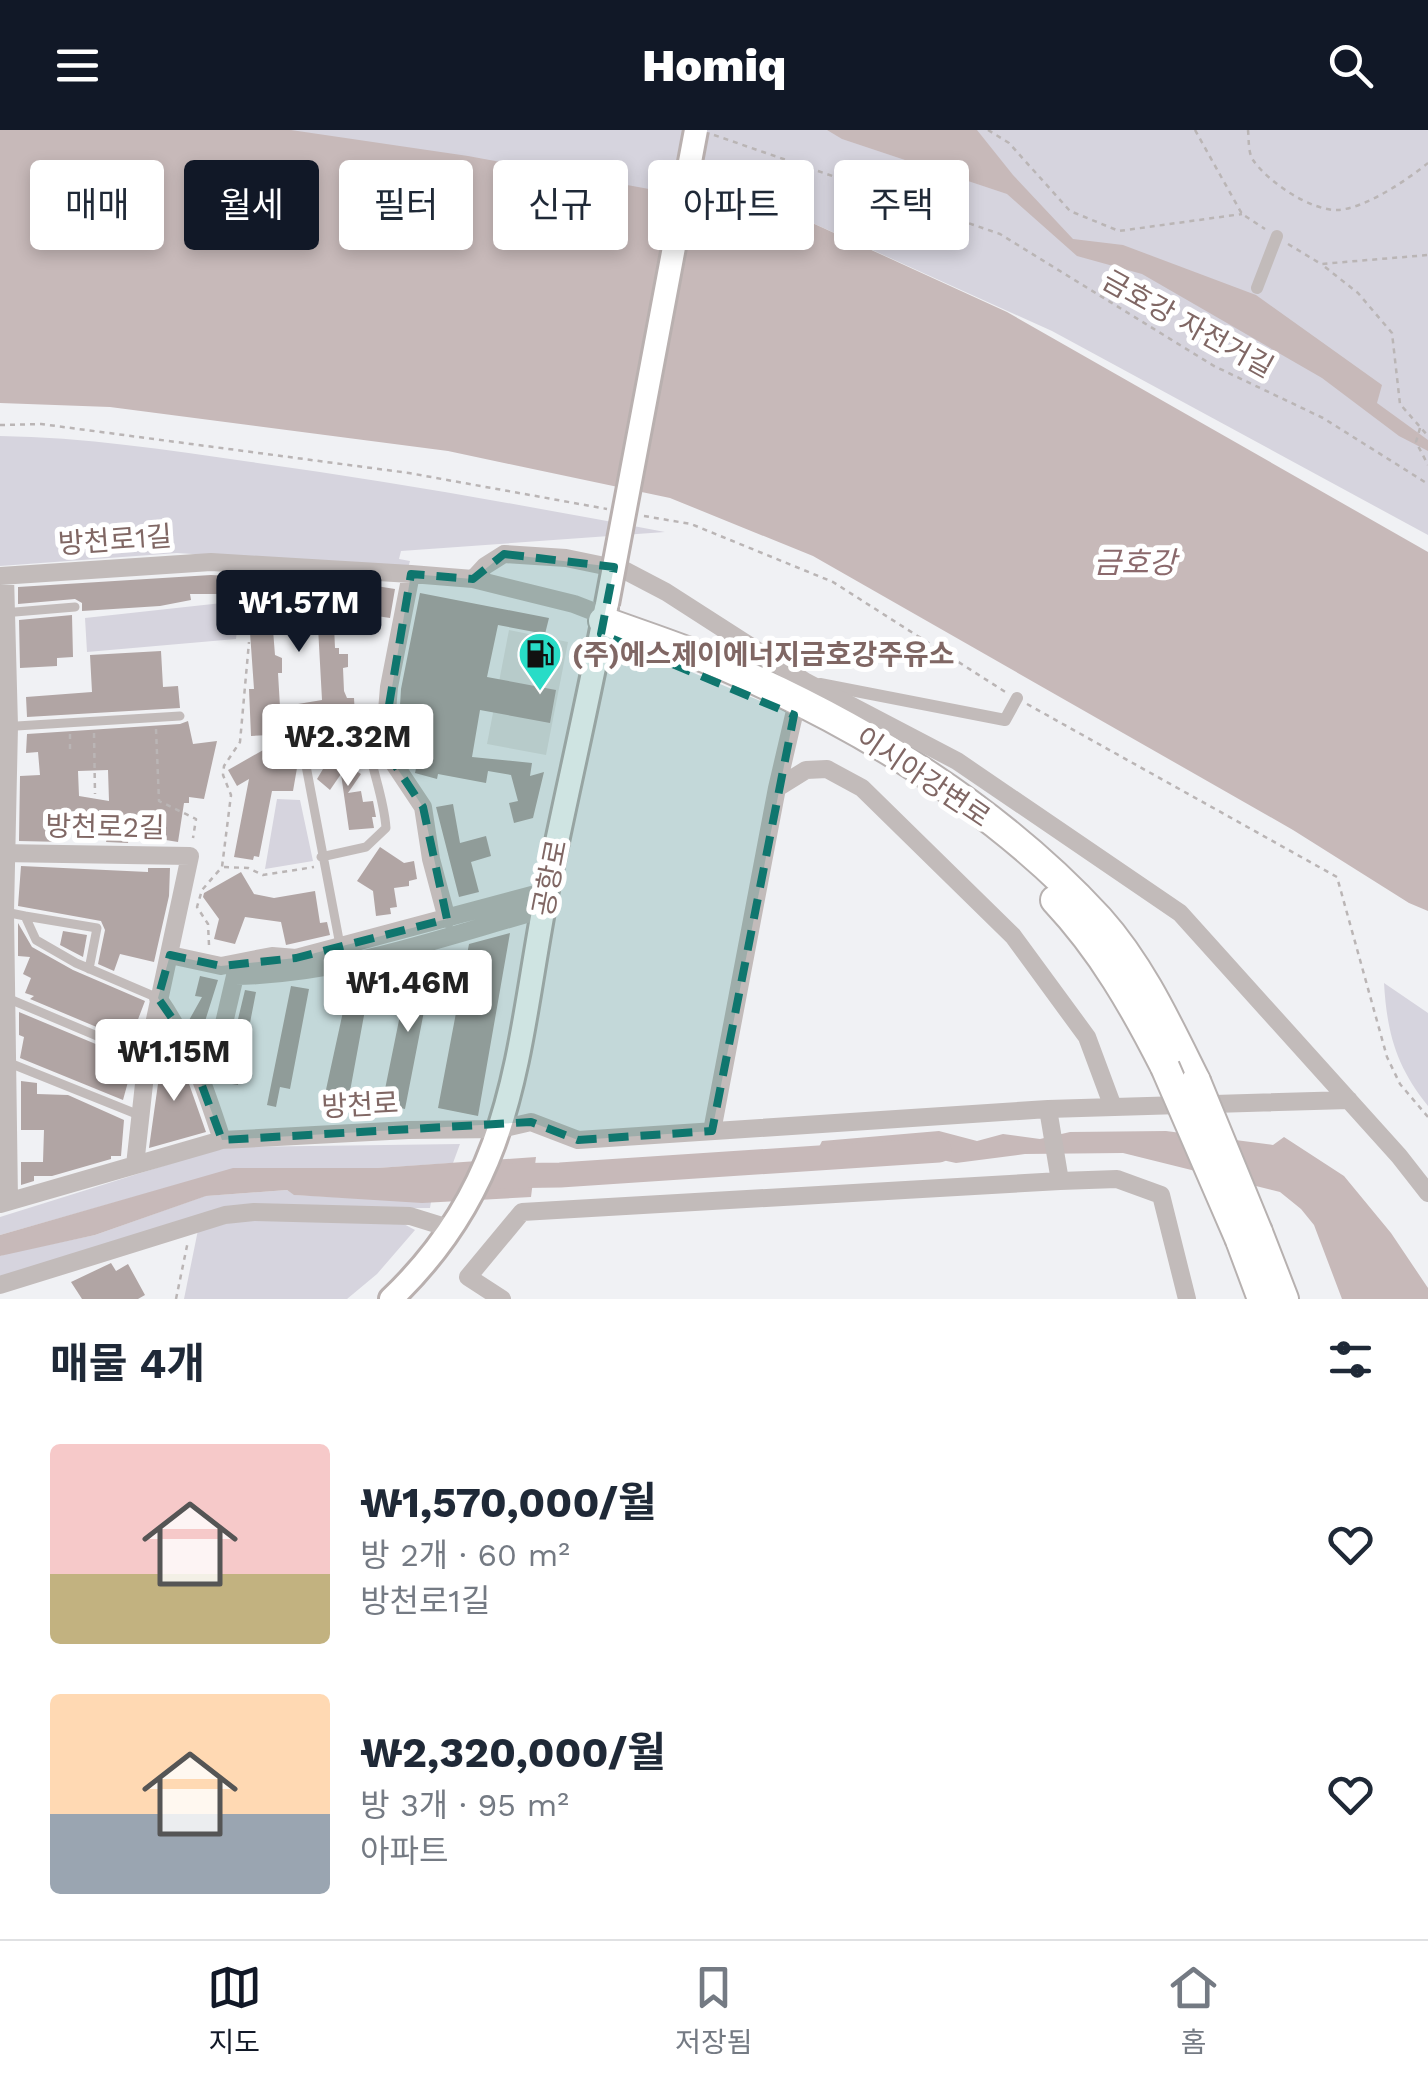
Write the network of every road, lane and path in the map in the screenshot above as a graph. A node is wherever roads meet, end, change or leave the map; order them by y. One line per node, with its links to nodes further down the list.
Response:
1 (697, 130): 15 (path, 금호강 자전거길); 23 (main road, 공항로, bridge)
2 (988, 130): 6 (path)
3 (1195, 130): 6 (path)
4 (1248, 130): 5 (path)
5 (1428, 164)
6 (1242, 214): 7 (path)
7 (1277, 236): 9 (path); 10 (street)
8 (1428, 255): 9 (path)
9 (1322, 264): 12 (path)
10 (1257, 288)
11 (0, 425): 16 (path)
12 (1420, 426): 13 (path); 14 (path)
13 (1428, 436)
14 (1428, 465)
15 (1428, 484)
16 (616, 510)
17 (635, 514): 27 (path)
18 (411, 574): 19 (street, 방천로1길); 20 (street, 방천로1길); 47 (street)
19 (2, 576): 22 (street)
20 (473, 579): 23 (street, 방천로1길); 26 (street)
21 (75, 607): 22 (lane)
22 (3, 613): 25 (street)
23 (604, 619): 29 (highway, 이시아강변로); 44 (main road, 공항로); 72 (highway, 이시아강변로, bridge)
24 (249, 642): 43 (path)
25 (3, 648): 34 (street)
26 (806, 682): 27 (street); 57 (street)
27 (1016, 698): 61 (path)
28 (296, 713): 37 (lane)
29 (794, 715): 38 (street); 72 (highway, 이시아강변로, bridge)
30 (180, 716): 31 (lane)
31 (156, 718): 32 (lane); 41 (path)
32 (94, 721): 33 (lane); 39 (path)
33 (69, 723): 34 (lane); 36 (path)
34 (4, 727): 40 (street)
35 (369, 748): 37 (path); 42 (lane)
36 (70, 750)
37 (306, 772): 42 (lane)
38 (776, 788): 58 (street); 64 (street)
39 (96, 794)
40 (3, 853): 41 (street, 방천로2길); 45 (street, 방천로2길)
41 (190, 856): 49 (street)
42 (322, 861): 43 (path); 48 (lane)
43 (222, 867): 50 (path)
44 (546, 900): 47 (street); 56 (street); 63 (main road, 공항로)
45 (6, 912): 46 (lane); 52 (street, 방천로2길)
46 (25, 916): 51 (lane); 51 (lane)
47 (447, 919): 48 (street)
48 (340, 945): 50 (street)
49 (170, 955): 50 (street); 53 (street)
50 (206, 962)
51 (90, 969): 53 (lane)
52 (4, 992): 54 (lane); 55 (street, 방천로2길)
53 (158, 998): 54 (street); 56 (street)
54 (147, 1057): 60 (street)
55 (3, 1061): 60 (lane); 62 (street, 방천로2길)
56 (202, 1076): 65 (street)
57 (1349, 1100): 58 (street, 방천로); 68 (street)
58 (1113, 1107): 59 (street, 방천로)
59 (1048, 1109): 64 (street, 방천로); 67 (street)
60 (139, 1115): 66 (street)
61 (1428, 1118)
62 (4, 1127): 69 (street, 방천로2길)
63 (500, 1129): 64 (street, 방천로); 65 (street, 방천로); 71 (main road, 공항로)
64 (712, 1131)
65 (222, 1140): 66 (street, 방천로)
66 (135, 1165): 69 (street, 방천로)
67 (1060, 1181): 76 (street); 77 (street)
68 (1428, 1193)
69 (5, 1202)
70 (191, 1225): 71 (street); 73 (street); 74 (path)
71 (452, 1229): 75 (main road, 공항로)
72 (1249, 1236): 78 (highway); 79 (highway)
73 (0, 1285)
74 (176, 1299)
75 (391, 1299)
76 (502, 1299)
77 (1187, 1299)
78 (1262, 1299)
79 (1284, 1299)

